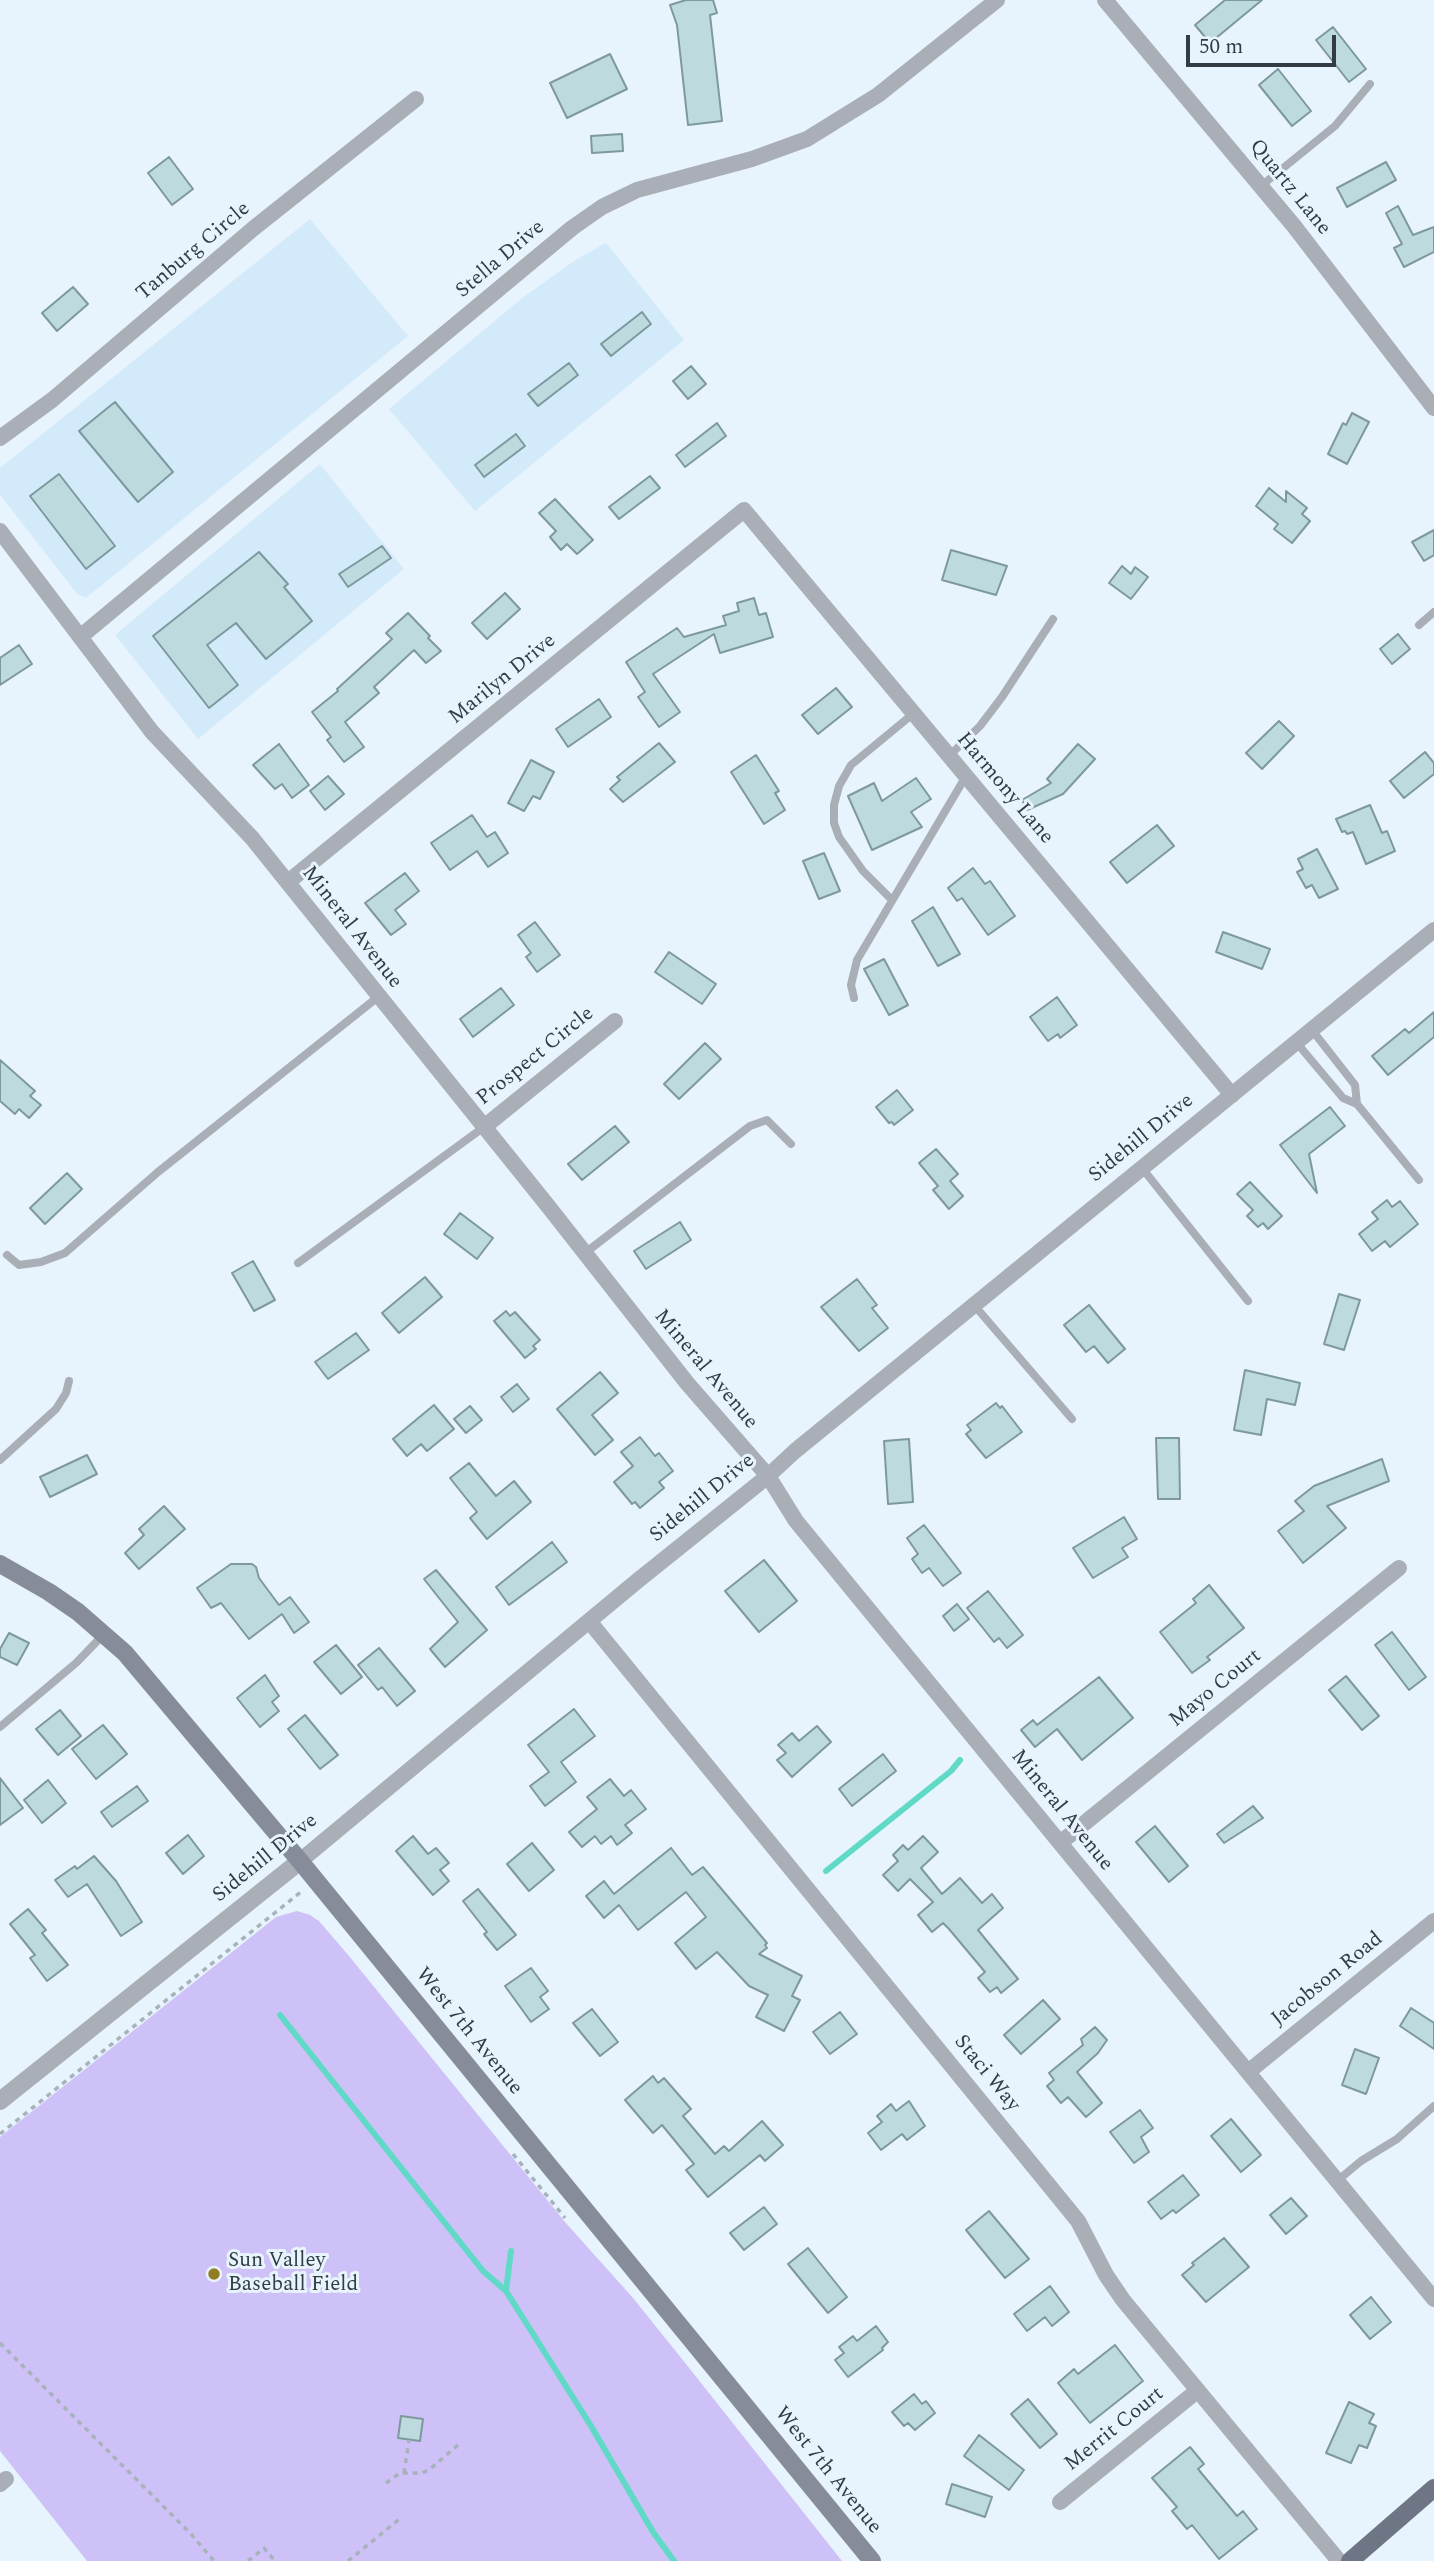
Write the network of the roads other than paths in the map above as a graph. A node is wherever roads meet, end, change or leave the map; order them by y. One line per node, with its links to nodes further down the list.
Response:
1 (997, 0): 13 (street, Stella Drive)
2 (1105, 0): 5 (street, Quartz Lane)
3 (1370, 84): 5 (lane)
4 (416, 99): 7 (street, Tanburg Circle)
5 (1261, 186): 6 (street, Quartz Lane)
6 (1434, 408)
7 (0, 438)
8 (744, 510): 14 (street, Harmony Lane); 17 (street, Marilyn Drive)
9 (0, 531): 13 (street, Mineral Avenue)
10 (1434, 612): 12 (lane)
11 (1053, 619): 15 (lane)
12 (1419, 625)
13 (80, 638): 17 (street, Mineral Avenue)
14 (914, 713): 15 (street, Harmony Lane); 18 (lane)
15 (949, 756): 16 (street, Harmony Lane)
16 (966, 776): 18 (lane); 25 (street, Harmony Lane)
17 (288, 882): 20 (street, Mineral Avenue)
18 (892, 900): 21 (lane)
19 (1434, 930): 23 (street, Sidehill Drive)
20 (378, 997): 27 (street, Mineral Avenue); 32 (lane)
21 (854, 998)
22 (615, 1021): 27 (street, Prospect Circle)
23 (1312, 1030): 24 (street, Sidehill Drive); 26 (lane)
24 (1296, 1042): 25 (street, Sidehill Drive); 26 (lane)
25 (1232, 1095): 29 (street, Sidehill Drive)
26 (1357, 1104): 30 (lane)
27 (484, 1127): 31 (street, Mineral Avenue); 33 (lane)
28 (791, 1144): 31 (lane)
29 (1142, 1168): 34 (lane); 35 (street, Sidehill Drive)
30 (1419, 1180)
31 (585, 1253): 39 (street, Mineral Avenue)
32 (6, 1255)
33 (298, 1262)
34 (1248, 1301)
35 (974, 1305): 37 (lane); 39 (street, Sidehill Drive)
36 (69, 1381): 38 (lane)
37 (1072, 1419)
38 (0, 1460)
39 (768, 1476): 42 (street, Sidehill Drive); 45 (street, Mineral Avenue)
40 (0, 1564): 43 (main road, West 7th Avenue)
41 (1399, 1567): 45 (street, Mayo Court)
42 (589, 1621): 46 (street, Sidehill Drive); 53 (street, Staci Way)
43 (105, 1633): 44 (lane); 46 (main road, West 7th Avenue)
44 (0, 1727)
45 (1060, 1843): 48 (street, Mineral Avenue)
46 (299, 1861): 49 (street, Sidehill Drive); 56 (main road, West 7th Avenue)
47 (1434, 1921): 48 (street, Jacobson Road)
48 (1248, 2072): 51 (street, Mineral Avenue)
49 (0, 2101)
50 (1434, 2106): 51 (lane)
51 (1338, 2181): 52 (street, Mineral Avenue)
52 (1434, 2299)
53 (1197, 2390): 55 (street, Merrit Court); 57 (street, Staci Way)
54 (1434, 2488): 58 (main road)
55 (1060, 2502)
56 (872, 2561)
57 (1339, 2561)
58 (1350, 2561)

